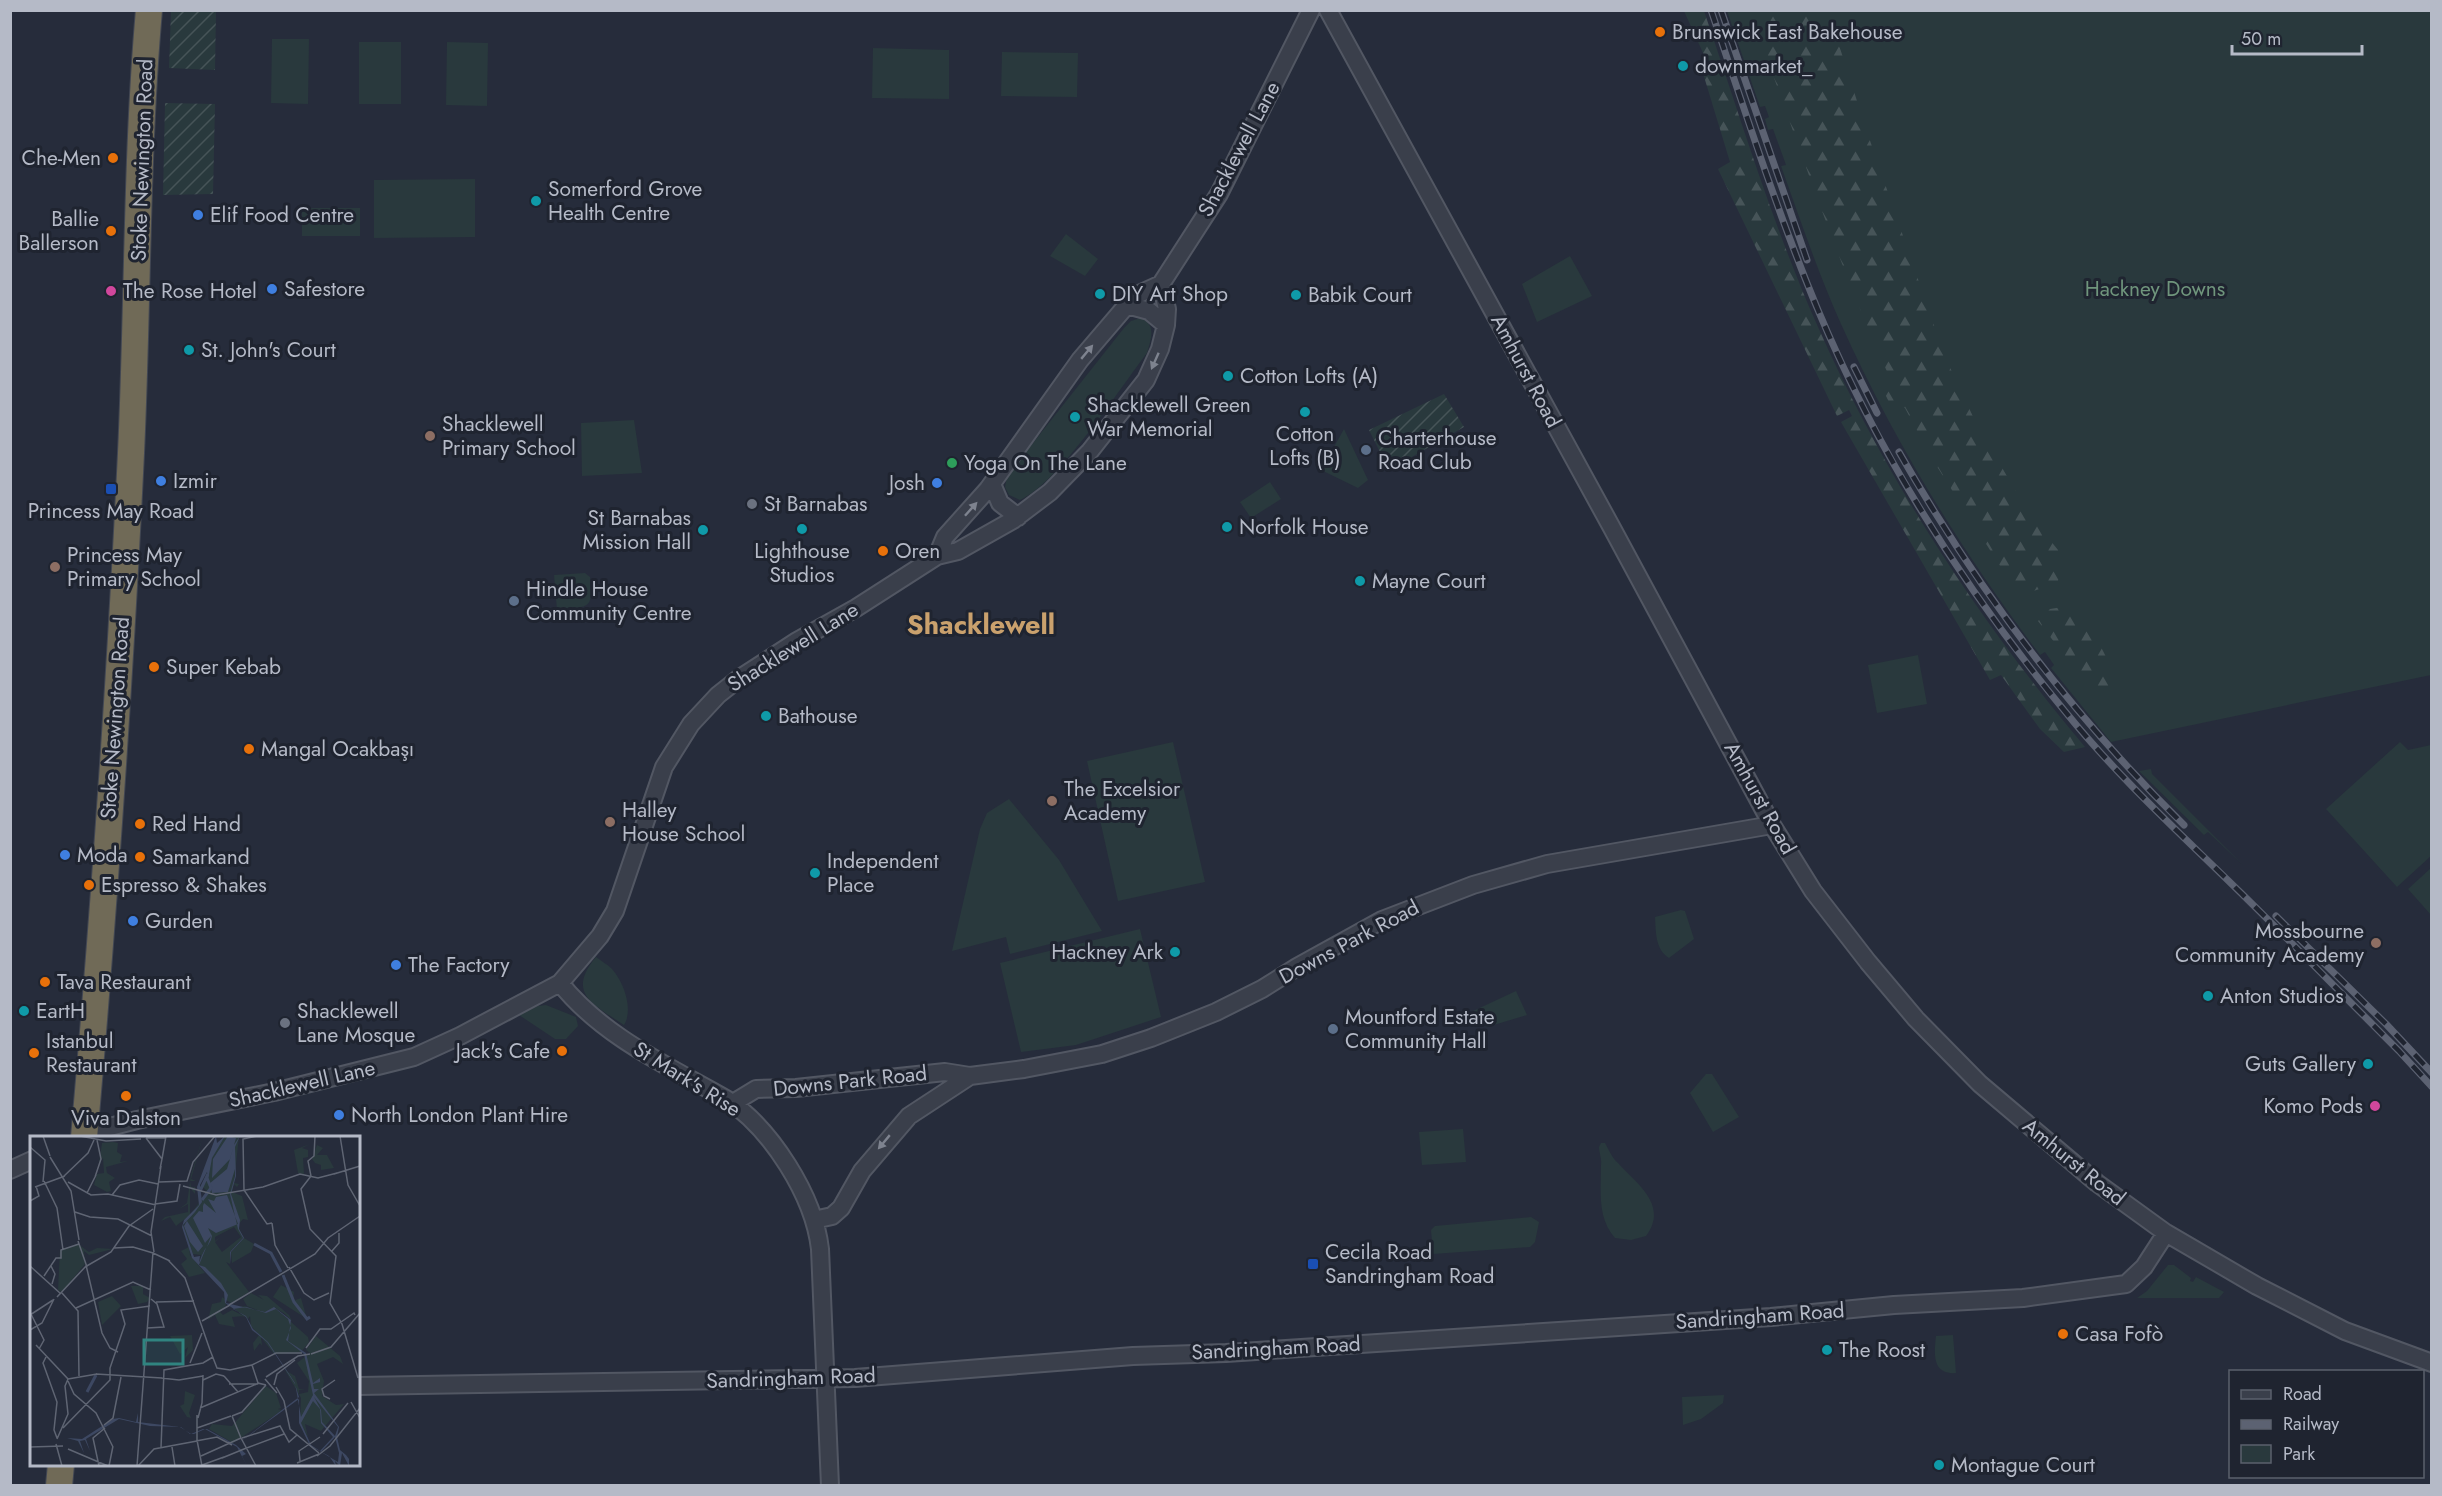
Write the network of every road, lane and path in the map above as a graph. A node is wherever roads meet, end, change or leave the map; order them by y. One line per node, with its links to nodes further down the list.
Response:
1 (149, 10): 14 (highway, Stoke Newington Road)
2 (1311, 10): 4 (street, Shacklewell Lane)
3 (1328, 10): 10 (street, Amhurst Road)
4 (1161, 284): 5 (street, Shacklewell Lane); 6 (street, Shacklewell Lane)
5 (1127, 305): 6 (street); 7 (street, Shacklewell Lane, one-way to 5)
6 (1166, 325): 8 (street, Shacklewell Lane, one-way to 8)
7 (992, 484): 8 (street); 9 (street, Shacklewell Lane, one-way to 7)
8 (1018, 517): 9 (street, Shacklewell Lane)
9 (937, 556): 11 (street, Shacklewell Lane)
10 (1772, 825): 12 (street, Downs Park Road); 19 (street, Amhurst Road)
11 (560, 983): 13 (street, St Mark's Rise); 15 (street, Shacklewell Lane)
12 (970, 1076): 13 (street, Downs Park Road); 18 (street, Downs Park Road, one-way to 18)
13 (733, 1103): 18 (street, St Mark's Rise)
14 (83, 1136)
15 (85, 1136)
16 (30, 1161): 17 (street)
17 (10, 1170)
18 (814, 1220): 21 (street, St Mark's Rise)
19 (2166, 1233): 20 (street, Amhurst Road); 21 (street, Sandringham Road)
20 (2432, 1363)
21 (827, 1380): 22 (street, Sandringham Road); 25 (street, St Mark's Rise)
22 (360, 1386)
23 (61, 1466): 24 (highway)
24 (59, 1485)
25 (830, 1485)

